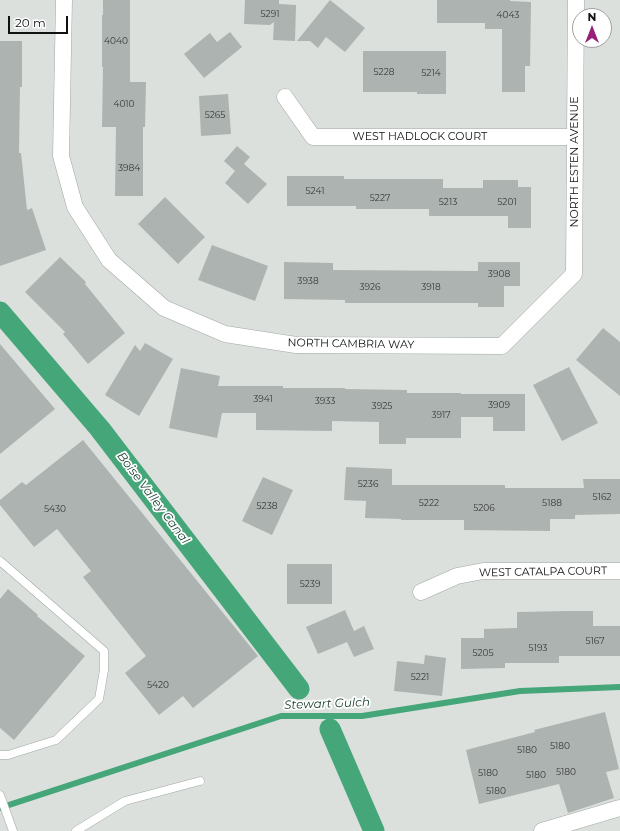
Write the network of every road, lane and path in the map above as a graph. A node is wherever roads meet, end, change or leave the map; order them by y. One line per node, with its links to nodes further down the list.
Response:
1 (64, 0): 5 (street, NORTH CAMBRIA WAY)
2 (576, 0): 4 (street, NORTH ESTEN AVENUE)
3 (285, 97): 4 (street, WEST HADLOCK COURT)
4 (575, 137): 5 (street, NORTH ESTEN AVENUE)
5 (538, 309)
6 (0, 562): 9 (lane)
7 (620, 571): 8 (street, WEST CATALPA COURT)
8 (421, 592)
9 (0, 755)
10 (200, 781): 14 (lane)
11 (0, 795): 13 (lane)
12 (620, 808): 15 (street)
13 (13, 831)
14 (76, 831)
15 (542, 831)

